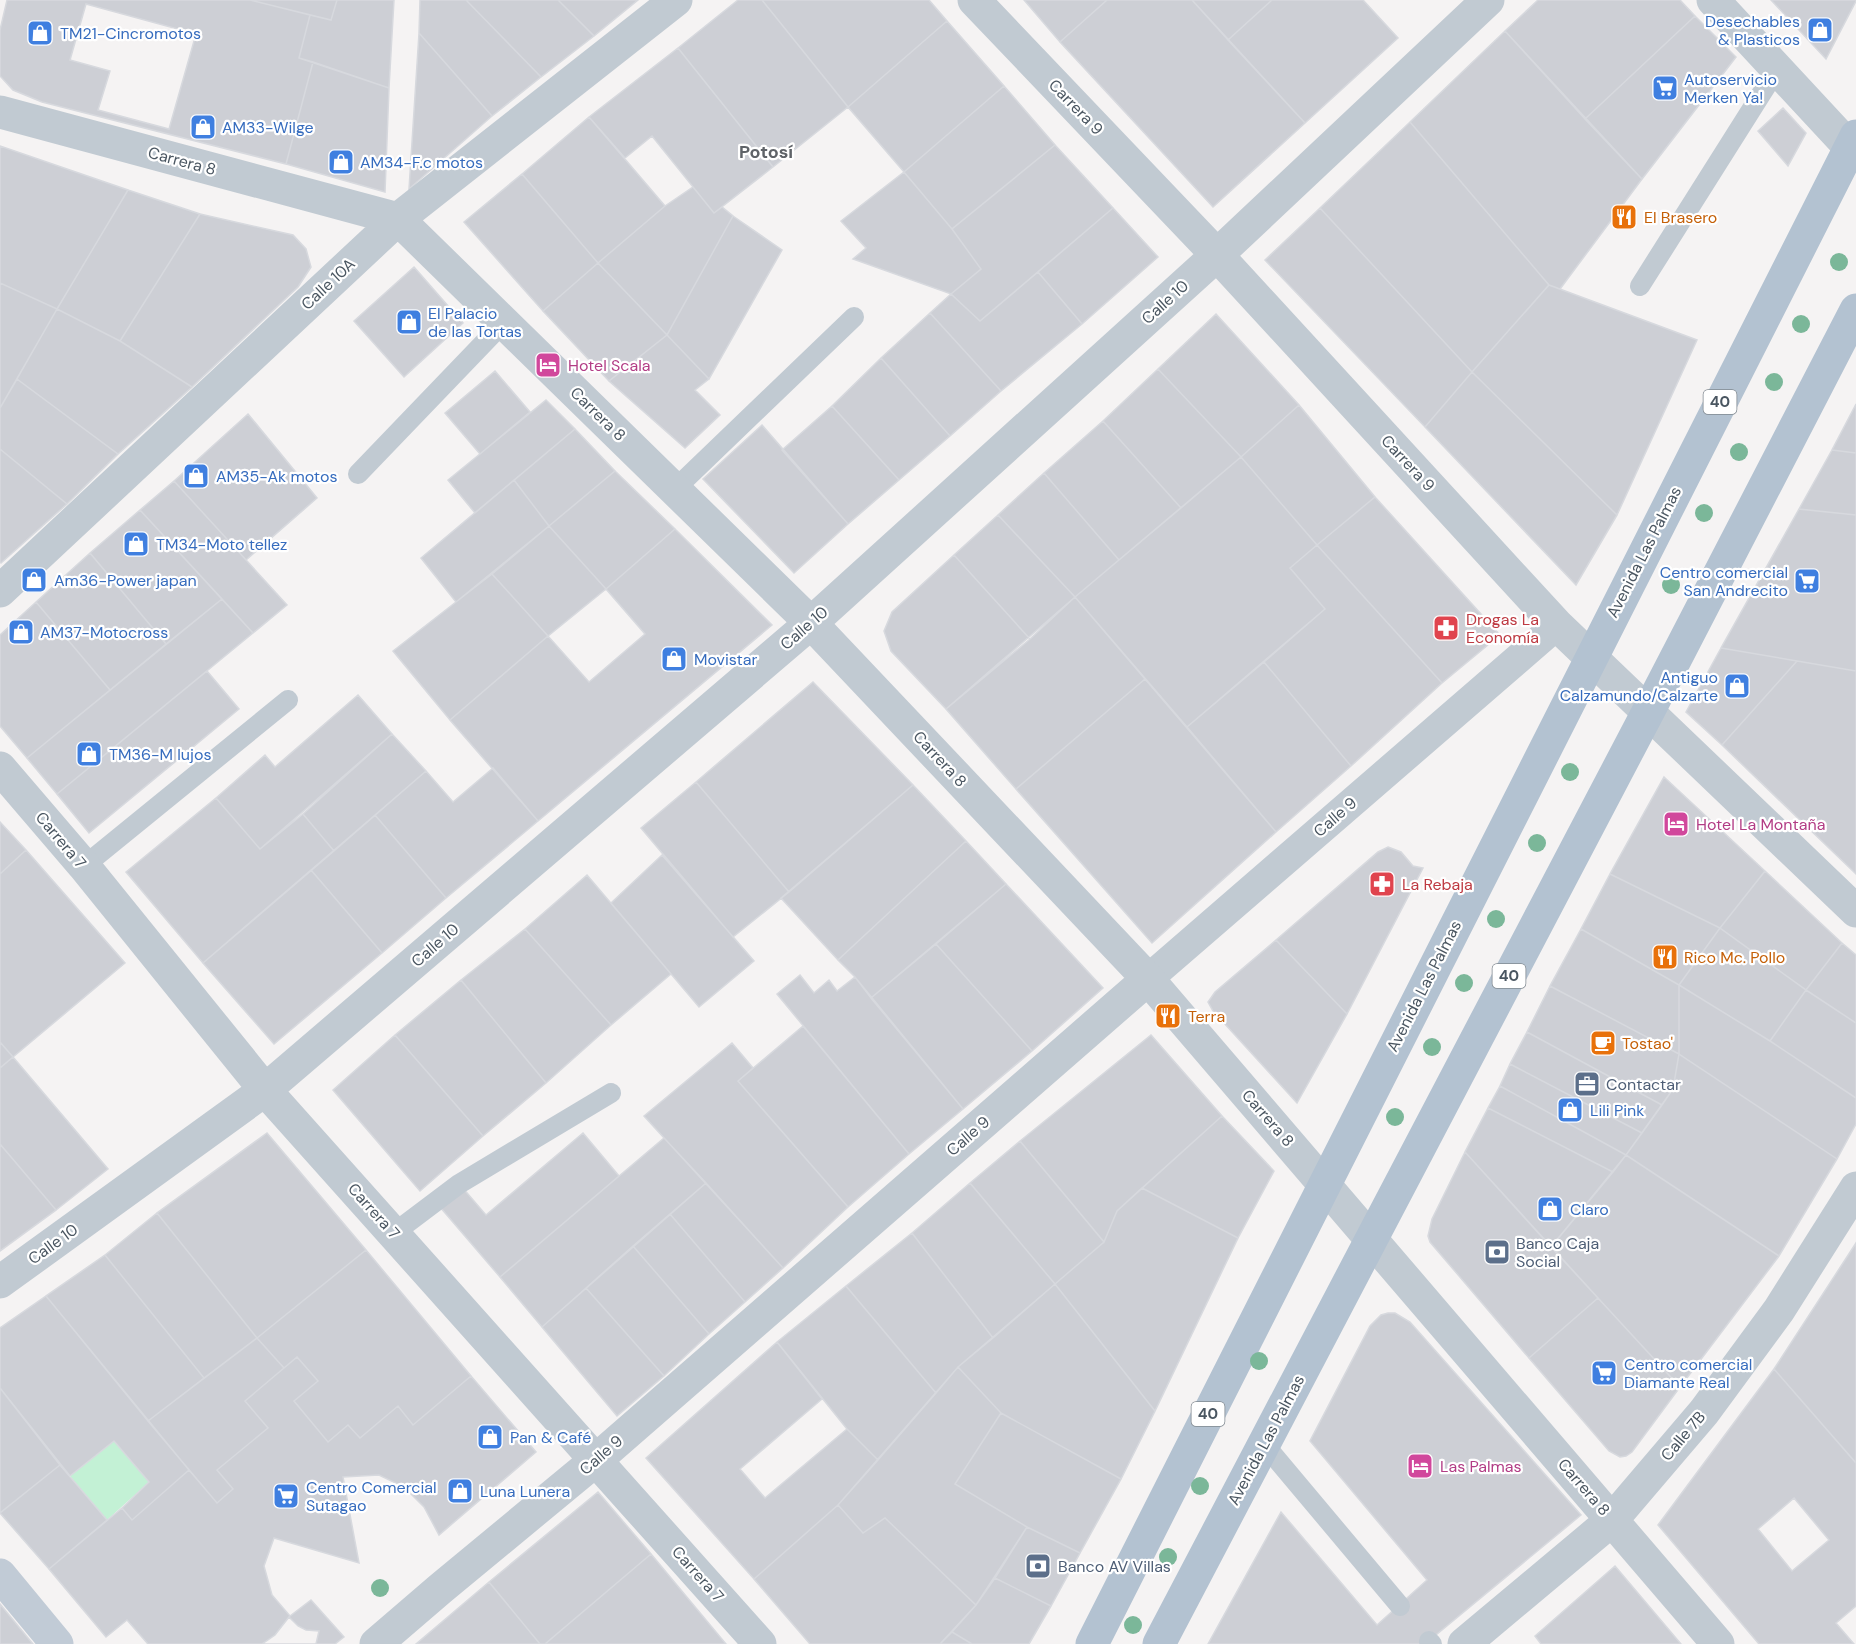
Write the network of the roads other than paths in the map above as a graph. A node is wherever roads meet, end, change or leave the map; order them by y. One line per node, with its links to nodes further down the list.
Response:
1 (676, 0): 8 (street, Calle 10A)
2 (974, 0): 9 (street, Carrera 9)
3 (1488, 0): 9 (street, Calle 10)
4 (1713, 0): 5 (street)
5 (1777, 69): 7 (street); 10 (lane)
6 (0, 112): 8 (street, Carrera 8)
7 (1854, 146): 19 (main road, Avenida Las Palmas / 40)
8 (398, 219): 13 (street, Carrera 8); 16 (street, Calle 10A)
9 (1217, 255): 17 (street, Calle 10); 18 (street, Carrera 9)
10 (1641, 286)
11 (1856, 310): 21 (main road, Avenida Las Palmas / 40)
12 (854, 317): 15 (lane)
13 (504, 322): 14 (lane); 15 (street, Carrera 8)
14 (358, 474)
15 (675, 489): 17 (street, Carrera 8)
16 (0, 591)
17 (811, 623): 25 (street, Carrera 8); 26 (street, Calle 10)
18 (1557, 625): 19 (street, Carrera 9); 25 (street, Calle 9)
19 (1591, 657): 21 (street, Carrera 9); 28 (main road, Avenida Las Palmas / 40)
20 (288, 700): 23 (lane)
21 (1648, 712): 24 (street, Carrera 9); 31 (main road, Avenida Las Palmas / 40)
22 (0, 768): 23 (street, Carrera 7)
23 (84, 866): 26 (street, Carrera 7)
24 (1856, 911)
25 (1148, 979): 28 (street, Carrera 8); 34 (street, Calle 9)
26 (265, 1090): 30 (street, Carrera 7); 32 (street, Calle 10)
27 (611, 1093): 30 (lane)
28 (1324, 1183): 31 (street, Carrera 8); 41 (main road, Avenida Las Palmas / 40)
29 (1856, 1188): 35 (street, Calle 7B)
30 (394, 1233): 34 (street, Carrera 7)
31 (1371, 1240): 33 (main road, Avenida Las Palmas / 40); 35 (street, Carrera 8)
32 (0, 1282)
33 (1264, 1444): 37 (lane); 42 (main road, Avenida Las Palmas / 40)
34 (596, 1460): 39 (street, Calle 9); 40 (street, Carrera 7)
35 (1612, 1520): 43 (street, Calle 7B); 44 (street, Carrera 8)
36 (0, 1575): 38 (main road)
37 (1400, 1606)
38 (57, 1644)
39 (376, 1644)
40 (760, 1644)
41 (1092, 1644)
42 (1159, 1644)
43 (1464, 1644)
44 (1718, 1644)

